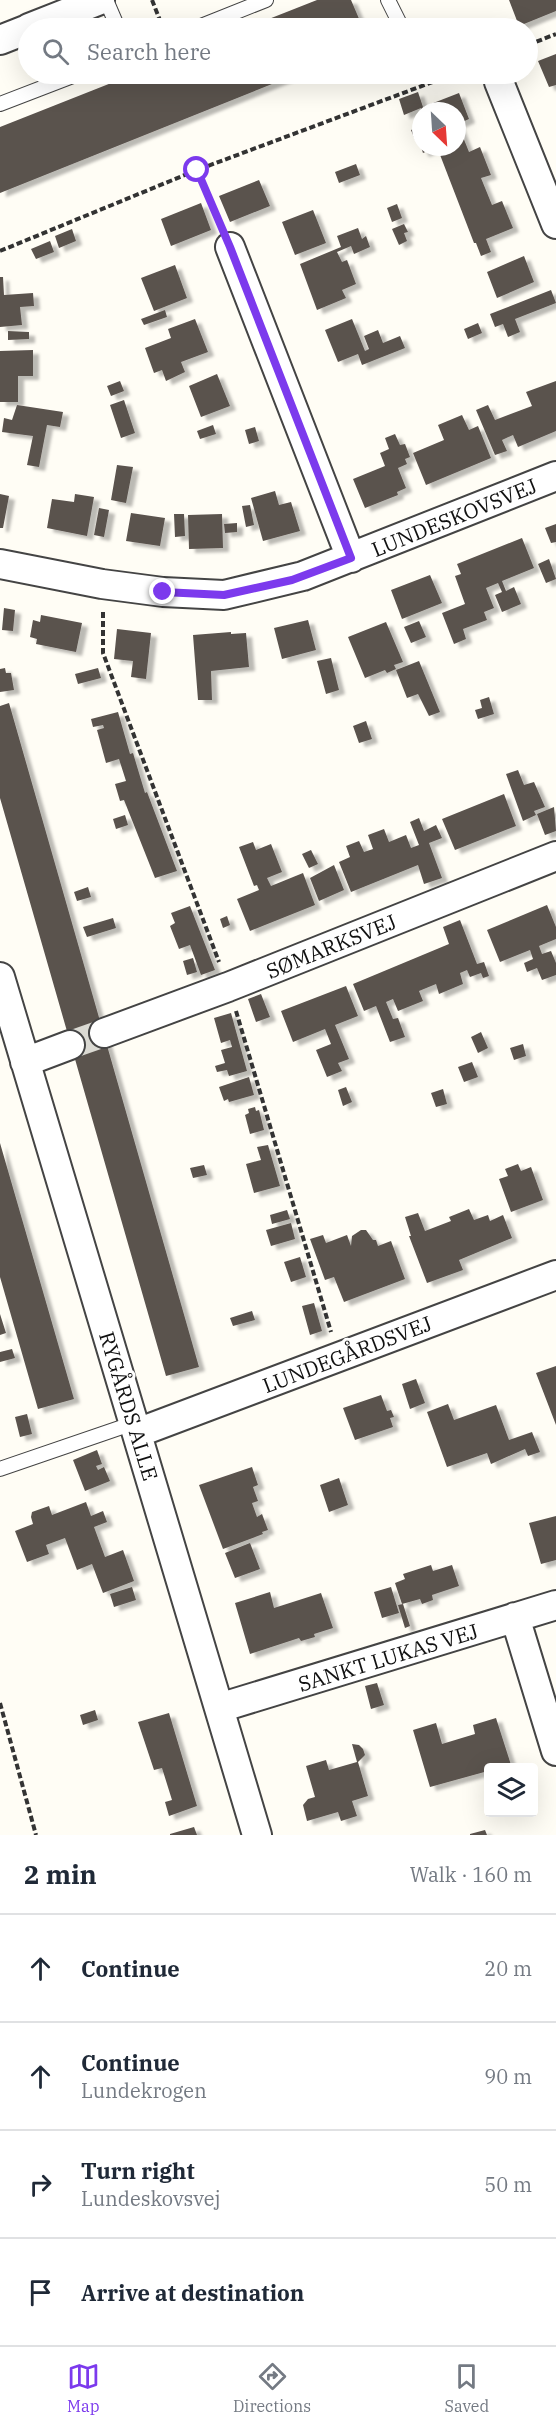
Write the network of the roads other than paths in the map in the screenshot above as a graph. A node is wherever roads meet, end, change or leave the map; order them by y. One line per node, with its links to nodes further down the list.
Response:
1 (266, 0): 6 (lane)
2 (388, 0): 7 (lane)
3 (94, 1): 4 (street); 5 (lane)
4 (55, 18)
5 (109, 18)
6 (221, 18)
7 (397, 18)
8 (18, 33): 9 (street)
9 (0, 40)
10 (52, 84): 12 (lane)
11 (500, 84): 13 (street)
12 (0, 104)
13 (556, 224)
14 (230, 247): 16 (street)
15 (556, 476): 16 (street, LUNDESKOVSVEJ)
16 (351, 558): 17 (street, LUNDESKOVSVEJ)
17 (0, 564)
18 (556, 855): 20 (street, SØMARKSVEJ)
19 (0, 977): 22 (street, RYGÅRDS ALLE)
20 (104, 1033)
21 (70, 1045): 22 (street)
22 (25, 1062): 24 (street, RYGÅRDS ALLE)
23 (556, 1275): 24 (street, LUNDEGÅRDSVEJ)
24 (136, 1428): 25 (lane); 28 (street, RYGÅRDS ALLE)
25 (0, 1469)
26 (556, 1605): 27 (street, SANKT LUKAS VEJ)
27 (515, 1617): 28 (street, SANKT LUKAS VEJ); 29 (street)
28 (219, 1708): 30 (street, RYGÅRDS ALLE)
29 (556, 1751)
30 (257, 1835)

